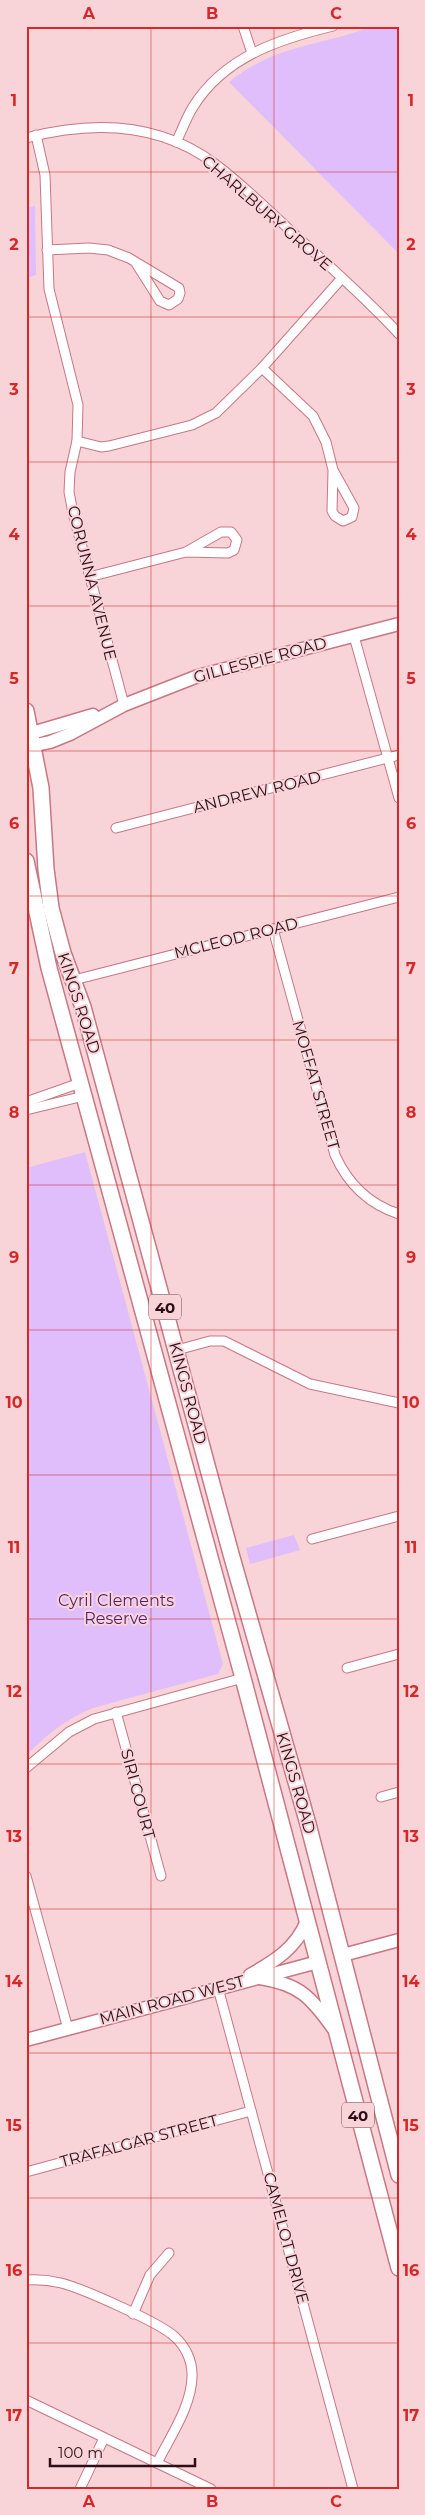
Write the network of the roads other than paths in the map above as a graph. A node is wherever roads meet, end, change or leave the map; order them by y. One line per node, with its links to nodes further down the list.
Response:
1 (243, 26): 3 (street)
2 (333, 26): 3 (street)
3 (252, 53): 6 (street)
4 (36, 136): 5 (street, CHARLBURY GROVE); 6 (street, CHARLBURY GROVE); 7 (street, CORUNNA AVENUE)
5 (26, 138)
6 (176, 142): 9 (street, CHARLBURY GROVE)
7 (47, 250): 8 (street); 12 (street, CORUNNA AVENUE)
8 (136, 264): 8 (street)
9 (342, 278): 10 (street, CHARLBURY GROVE); 11 (street)
10 (399, 334)
11 (262, 368): 12 (street); 13 (street)
12 (77, 441): 15 (street, CORUNNA AVENUE)
13 (333, 470): 13 (street)
14 (186, 552): 14 (street); 15 (street)
15 (89, 577): 18 (street, CORUNNA AVENUE)
16 (399, 624): 17 (street, GILLESPIE ROAD)
17 (354, 636): 18 (street, GILLESPIE ROAD); 22 (street)
18 (124, 705): 20 (street, GILLESPIE ROAD)
19 (26, 711): 20 (main road, KINGS ROAD / 40)
20 (30, 741): 28 (main road, KINGS ROAD / 40)
21 (399, 755): 22 (street, ANDREW ROAD)
22 (388, 758): 23 (street); 24 (street, ANDREW ROAD)
23 (399, 798)
24 (116, 828)
25 (26, 861): 30 (main road, KINGS ROAD / 40)
26 (399, 897): 27 (street, MCLEOD ROAD)
27 (273, 929): 28 (street, MCLEOD ROAD); 33 (street, MOFFAT STREET)
28 (74, 980): 29 (main road, KINGS ROAD / 40)
29 (103, 1082): 30 (main road); 34 (main road, KINGS ROAD / 40)
30 (82, 1090): 31 (street); 32 (street); 35 (main road, KINGS ROAD / 40)
31 (26, 1102)
32 (26, 1110)
33 (399, 1214)
34 (177, 1350): 35 (main road); 36 (street); 41 (main road, KINGS ROAD / 40)
35 (156, 1356): 42 (main road, KINGS ROAD / 40)
36 (399, 1403)
37 (399, 1516): 38 (street)
38 (312, 1539)
39 (399, 1654): 40 (street)
40 (347, 1668)
41 (264, 1672): 42 (main road); 51 (main road, KINGS ROAD / 40)
42 (243, 1678): 43 (street); 49 (main road, KINGS ROAD / 40)
43 (116, 1712): 44 (street); 48 (street, SIRI COURT)
44 (26, 1768)
45 (399, 1792): 46 (street)
46 (381, 1797)
47 (26, 1876): 56 (street)
48 (161, 1876)
49 (307, 1921): 52 (main road, KINGS ROAD / 40); 54 (street)
50 (399, 1940): 51 (street)
51 (343, 1955): 52 (main road); 61 (main road, 40)
52 (318, 1962): 53 (street, MAIN ROAD WEST); 57 (main road, 40)
53 (256, 1978): 54 (street, MAIN ROAD WEST); 57 (street)
54 (232, 1984): 55 (street, MAIN ROAD WEST)
55 (218, 1988): 56 (street, MAIN ROAD WEST); 59 (street, CAMELOT DRIVE)
56 (68, 2029): 58 (street, MAIN ROAD WEST)
57 (336, 2032): 63 (main road, 40)
58 (26, 2040)
59 (252, 2111): 60 (street, TRAFALGAR STREET); 71 (street, CAMELOT DRIVE)
60 (26, 2172)
61 (399, 2174)
62 (169, 2253): 65 (street)
63 (399, 2268)
64 (26, 2280): 65 (street)
65 (133, 2314): 68 (street)
66 (26, 2400): 67 (street)
67 (104, 2438): 68 (street); 69 (street)
68 (157, 2463): 70 (street)
69 (80, 2489)
70 (212, 2489)
71 (353, 2489)

